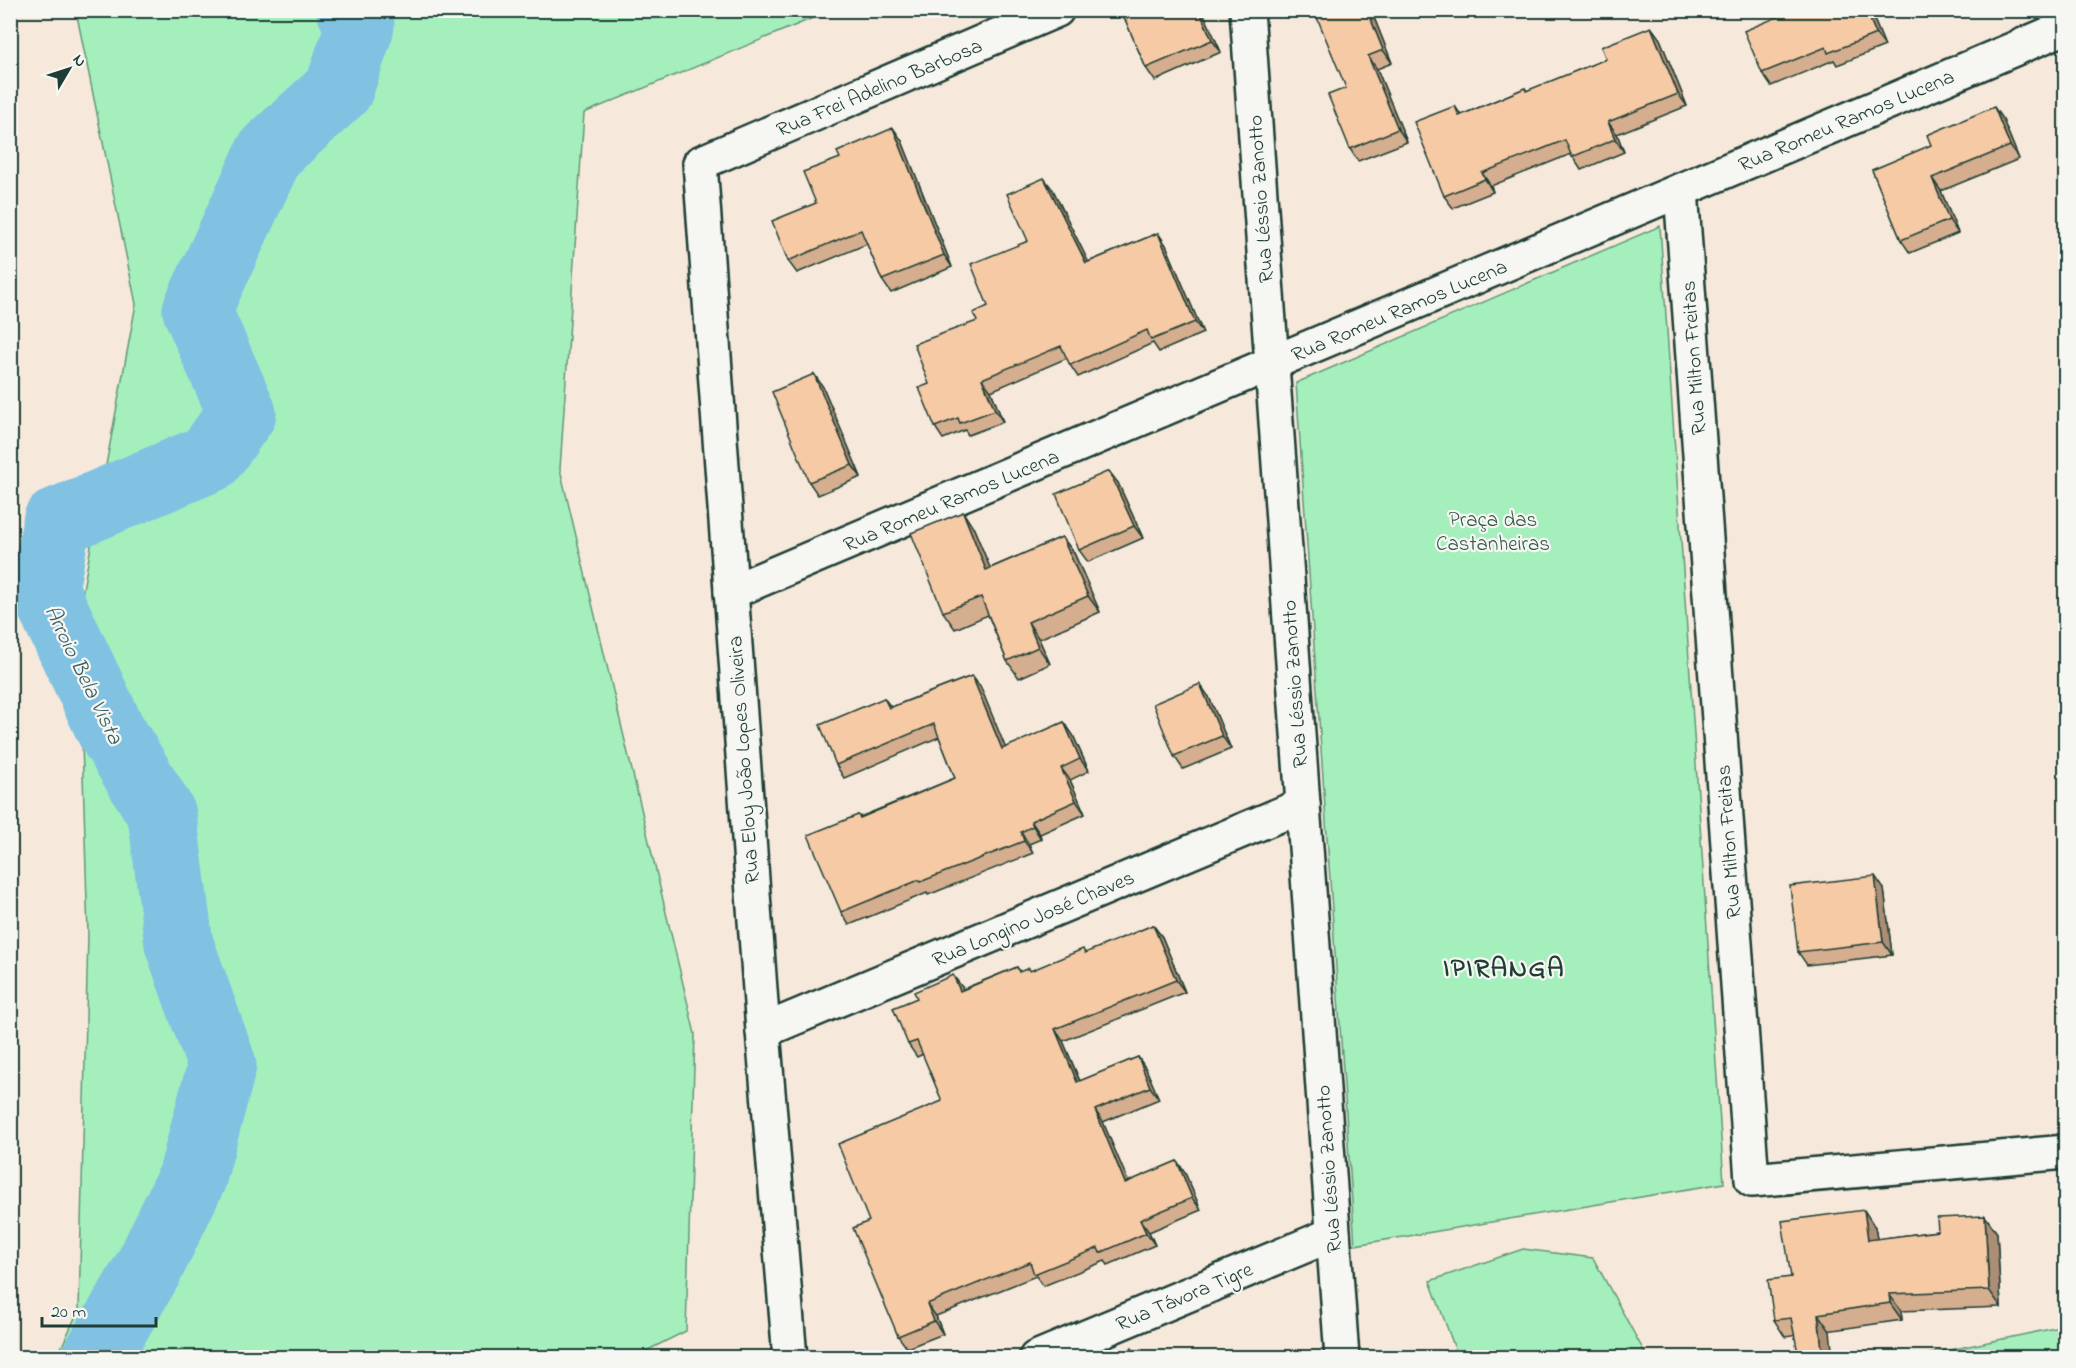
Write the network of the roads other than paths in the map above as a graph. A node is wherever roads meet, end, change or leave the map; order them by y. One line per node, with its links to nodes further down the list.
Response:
1 (1057, 10): 4 (street, Rua Frei Adelino Barbosa)
2 (1247, 10): 6 (street, Rua Léssio Zanotto)
3 (2066, 27): 5 (street, Rua Romeu Ramos Lucena)
4 (700, 163): 7 (street, Rua Eloy João Lopes Oliveira)
5 (1681, 190): 6 (street, Rua Romeu Ramos Lucena); 10 (street, Rua Milton Freitas)
6 (1272, 364): 7 (street, Rua Romeu Ramos Lucena); 8 (street, Rua Léssio Zanotto)
7 (731, 592): 9 (street, Rua Eloy João Lopes Oliveira)
8 (1303, 805): 9 (street, Rua Longino José Chaves); 11 (street, Rua Léssio Zanotto)
9 (763, 1031): 12 (street, Rua Eloy João Lopes Oliveira)
10 (2066, 1152)
11 (1333, 1234): 13 (street, Rua Távora Tigre); 14 (street, Rua Léssio Zanotto)
12 (790, 1358)
13 (1036, 1358)
14 (1342, 1358)

